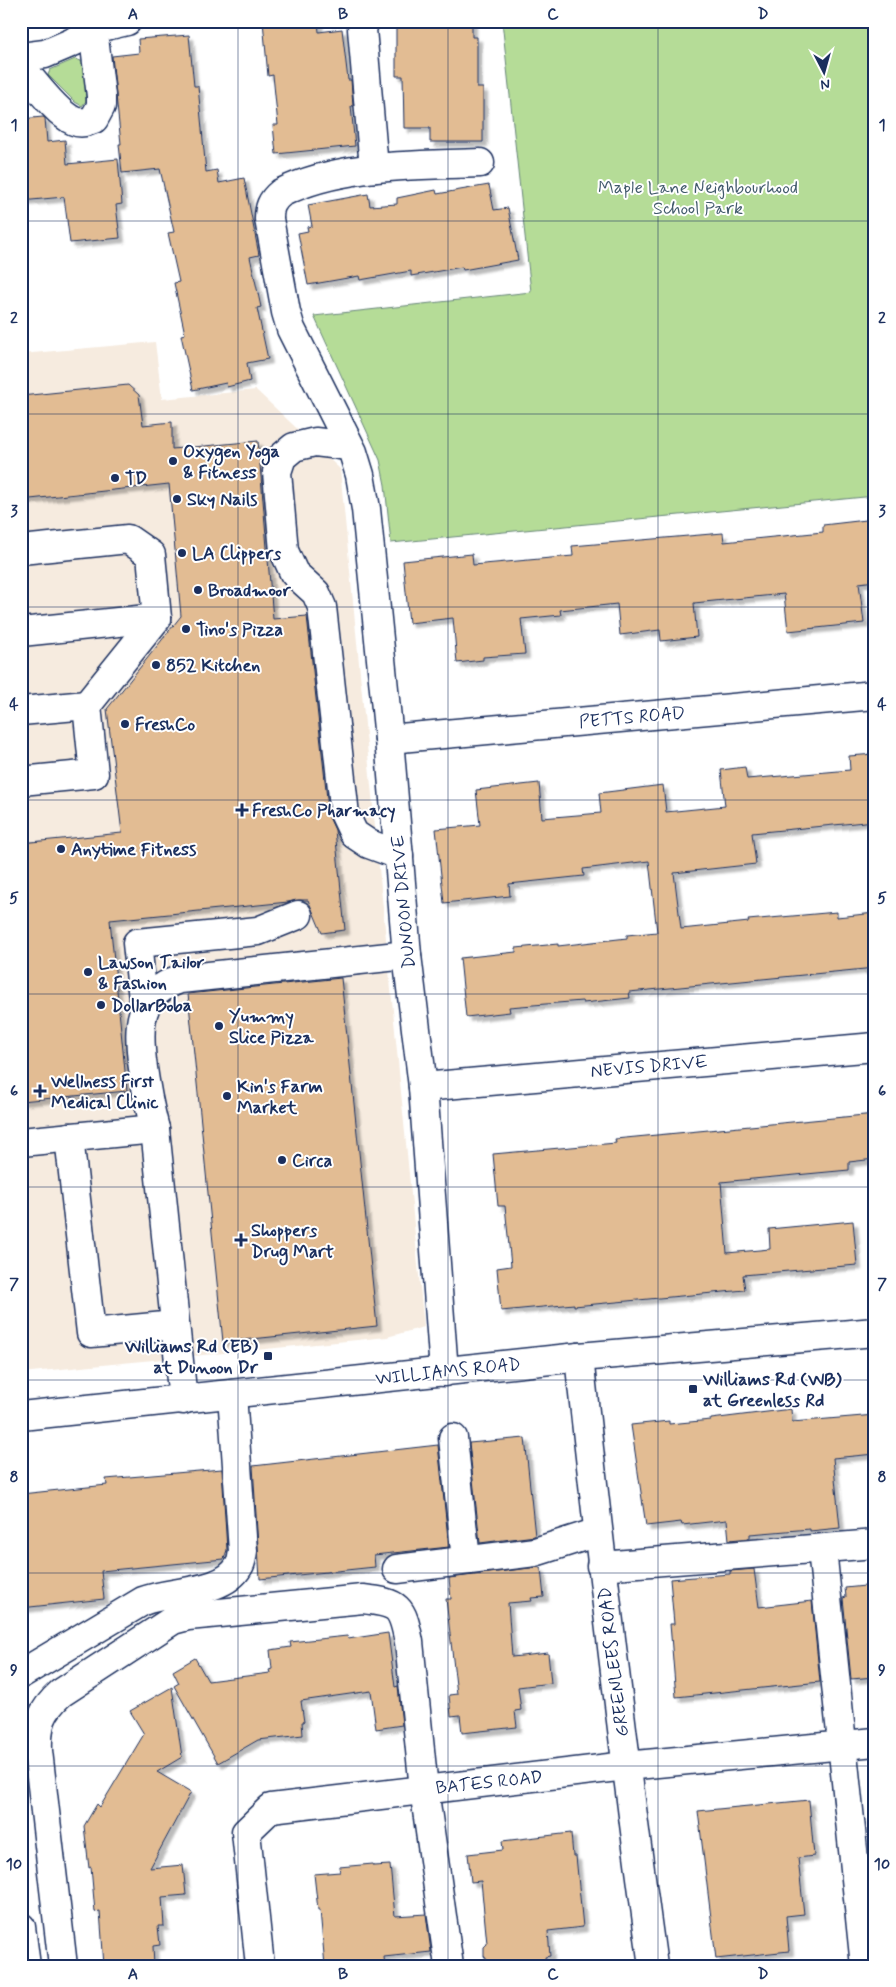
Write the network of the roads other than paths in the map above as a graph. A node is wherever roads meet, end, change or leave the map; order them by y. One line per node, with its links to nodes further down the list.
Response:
1 (127, 21): 3 (street)
2 (361, 24): 7 (street)
3 (94, 29): 4 (street); 5 (street)
4 (21, 57)
5 (21, 67)
6 (480, 163): 7 (street, DUNOON DRIVE)
7 (374, 168): 8 (street, DUNOON DRIVE)
8 (349, 446): 15 (street, DUNOON DRIVE); 17 (street)
9 (21, 550): 10 (street)
10 (157, 618): 11 (street); 13 (street)
11 (21, 632)
12 (875, 695): 15 (street, PETTS ROAD)
13 (87, 705): 14 (street); 16 (street)
14 (21, 711)
15 (389, 738): 17 (street, DUNOON DRIVE)
16 (21, 781)
17 (399, 855): 19 (street, DUNOON DRIVE)
18 (298, 915): 20 (street)
19 (408, 955): 20 (street); 22 (street, DUNOON DRIVE)
20 (144, 1009): 23 (street)
21 (875, 1046): 22 (street, NEVIS DRIVE)
22 (423, 1087): 29 (street, DUNOON DRIVE)
23 (155, 1129): 24 (street); 26 (street)
24 (69, 1137): 25 (street); 26 (street)
25 (21, 1142)
26 (175, 1325): 31 (street)
27 (875, 1332): 28 (street, WILLIAMS ROAD)
28 (580, 1358): 29 (street, WILLIAMS ROAD); 34 (street, GREENLEES ROAD)
29 (444, 1372): 30 (street, WILLIAMS ROAD)
30 (232, 1394): 31 (street, WILLIAMS ROAD); 40 (street)
31 (182, 1400): 32 (street, WILLIAMS ROAD)
32 (21, 1416)
33 (453, 1438): 37 (street)
34 (598, 1532): 37 (street); 38 (street, GREENLEES ROAD)
35 (875, 1544): 36 (street)
36 (822, 1549): 38 (street); 42 (street)
37 (466, 1560): 39 (street)
38 (601, 1566): 43 (street, GREENLEES ROAD)
39 (397, 1569)
40 (21, 1674)
41 (875, 1742): 42 (street, BATES ROAD)
42 (842, 1745): 43 (street, BATES ROAD); 51 (street)
43 (626, 1766): 44 (street, BATES ROAD); 50 (street, GREENLEES ROAD)
44 (424, 1789): 47 (street); 48 (street, BATES ROAD); 49 (street)
45 (21, 1927): 46 (street)
46 (26, 1966)
47 (63, 1966)
48 (260, 1966)
49 (449, 1966)
50 (652, 1966)
51 (865, 1966)

